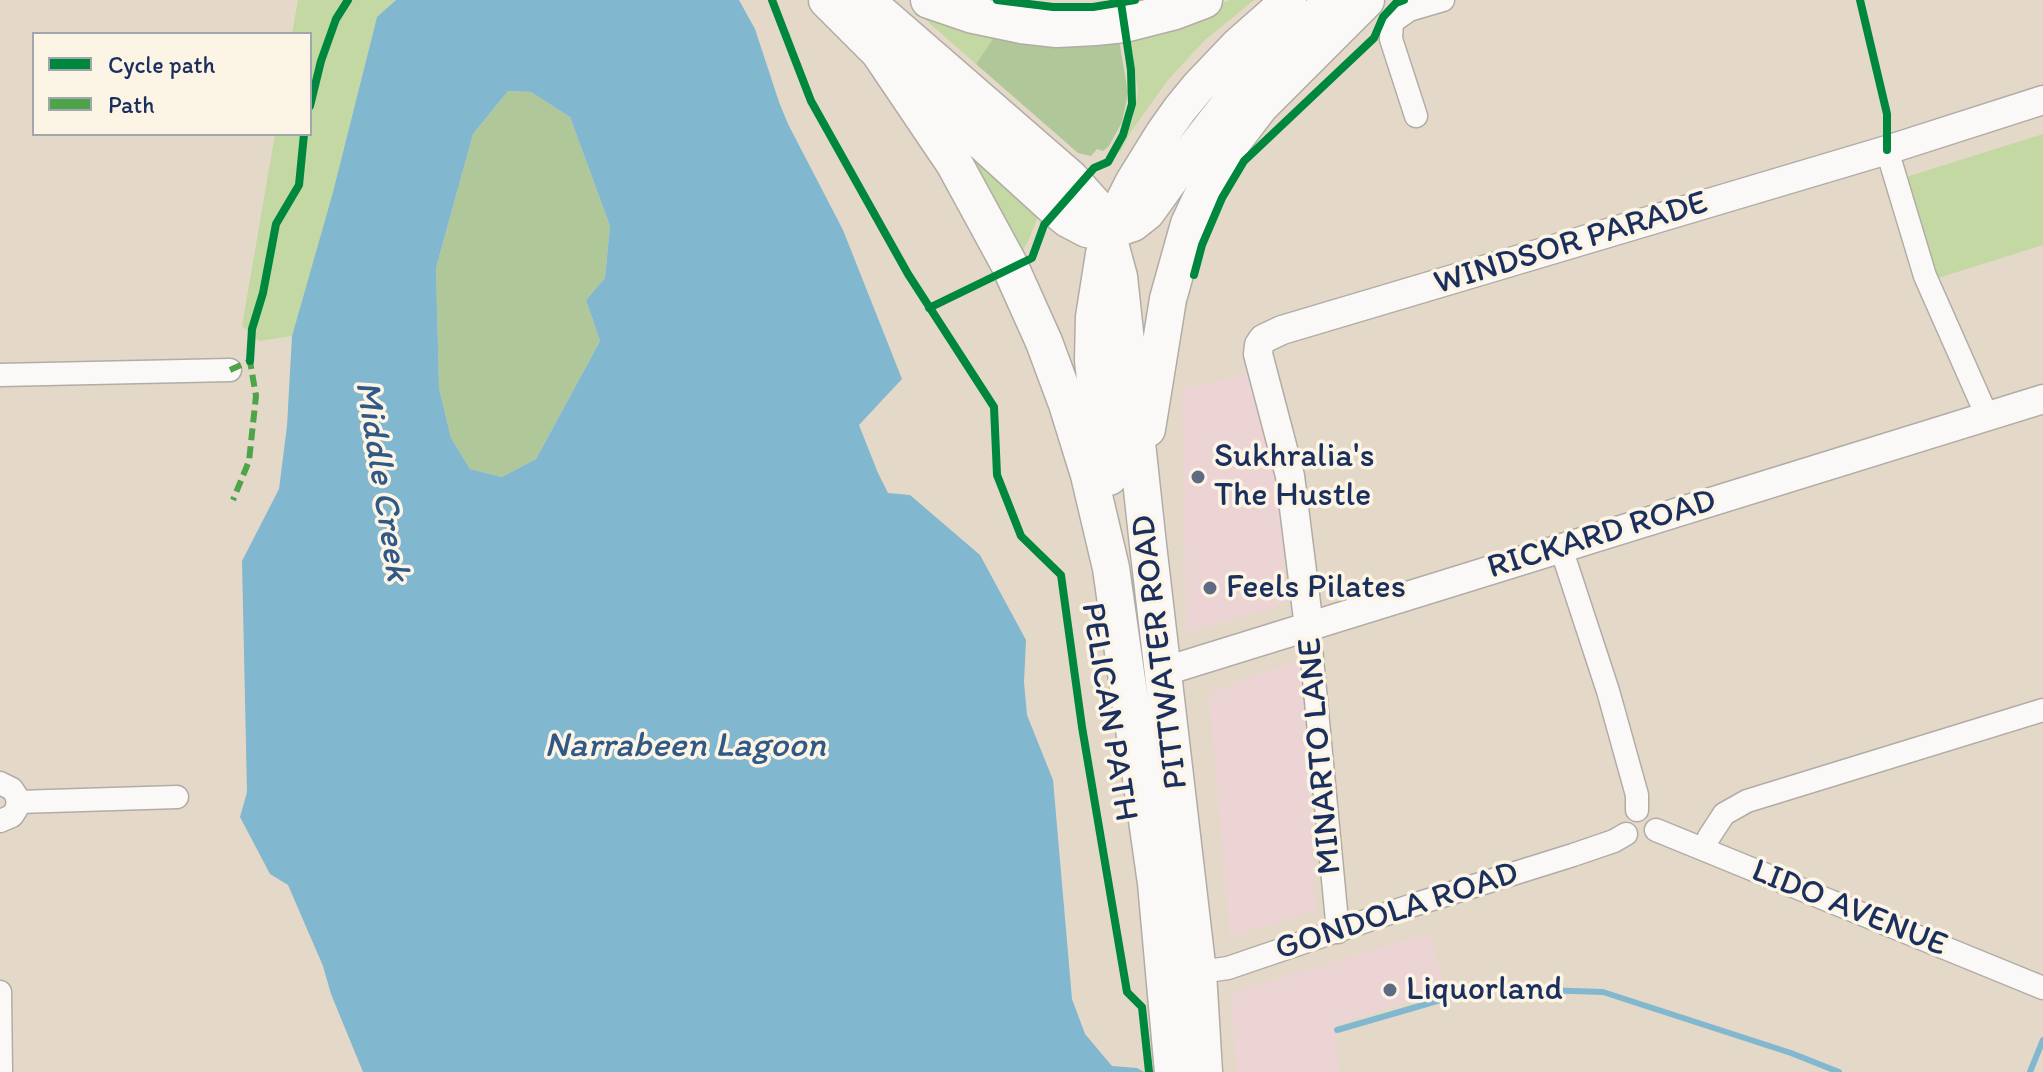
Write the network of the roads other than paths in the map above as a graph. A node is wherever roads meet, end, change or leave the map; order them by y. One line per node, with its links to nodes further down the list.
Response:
1 (827, 0): 9 (highway, PITTWATER ROAD)
2 (865, 0): 13 (highway, PITTWATER ROAD)
3 (929, 0): 4 (highway)
4 (1204, 0)
5 (1289, 0): 13 (main road)
6 (1333, 0): 13 (main road)
7 (1366, 0): 19 (highway)
8 (1443, 0): 11 (street)
9 (879, 52): 13 (highway, PITTWATER ROAD); 21 (highway, PITTWATER ROAD)
10 (2043, 100): 12 (street, WINDSOR PARADE)
11 (1416, 116)
12 (1887, 150): 14 (street, WINDSOR PARADE); 18 (street)
13 (1107, 233): 19 (highway, PITTWATER ROAD); 21 (highway)
14 (1259, 345): 22 (street, MINARTO LANE)
15 (230, 370): 16 (street)
16 (0, 375)
17 (2043, 399): 18 (street, RICKARD ROAD)
18 (1987, 416): 20 (street, RICKARD ROAD)
19 (1140, 472): 23 (highway, PITTWATER ROAD)
20 (1561, 548): 22 (street, RICKARD ROAD); 28 (street)
21 (1111, 568): 34 (highway, PITTWATER ROAD)
22 (1309, 627): 23 (street, RICKARD ROAD); 33 (street, MINARTO LANE)
23 (1162, 672): 34 (highway, PITTWATER ROAD)
24 (2043, 710): 32 (street)
25 (0, 783): 27 (street)
26 (177, 797): 27 (street)
27 (18, 802): 29 (street)
28 (1637, 810): 30 (street); 31 (street)
29 (0, 821)
30 (1656, 830): 31 (street); 32 (street, LIDO AVENUE)
31 (1626, 834): 33 (street, GONDOLA ROAD)
32 (1704, 849): 35 (street, LIDO AVENUE)
33 (1338, 932): 34 (street, GONDOLA ROAD)
34 (1182, 975): 38 (highway, PITTWATER ROAD); 39 (highway, PITTWATER ROAD)
35 (2043, 988)
36 (0, 992): 37 (street)
37 (1, 1072)
38 (1173, 1072)
39 (1204, 1072)

